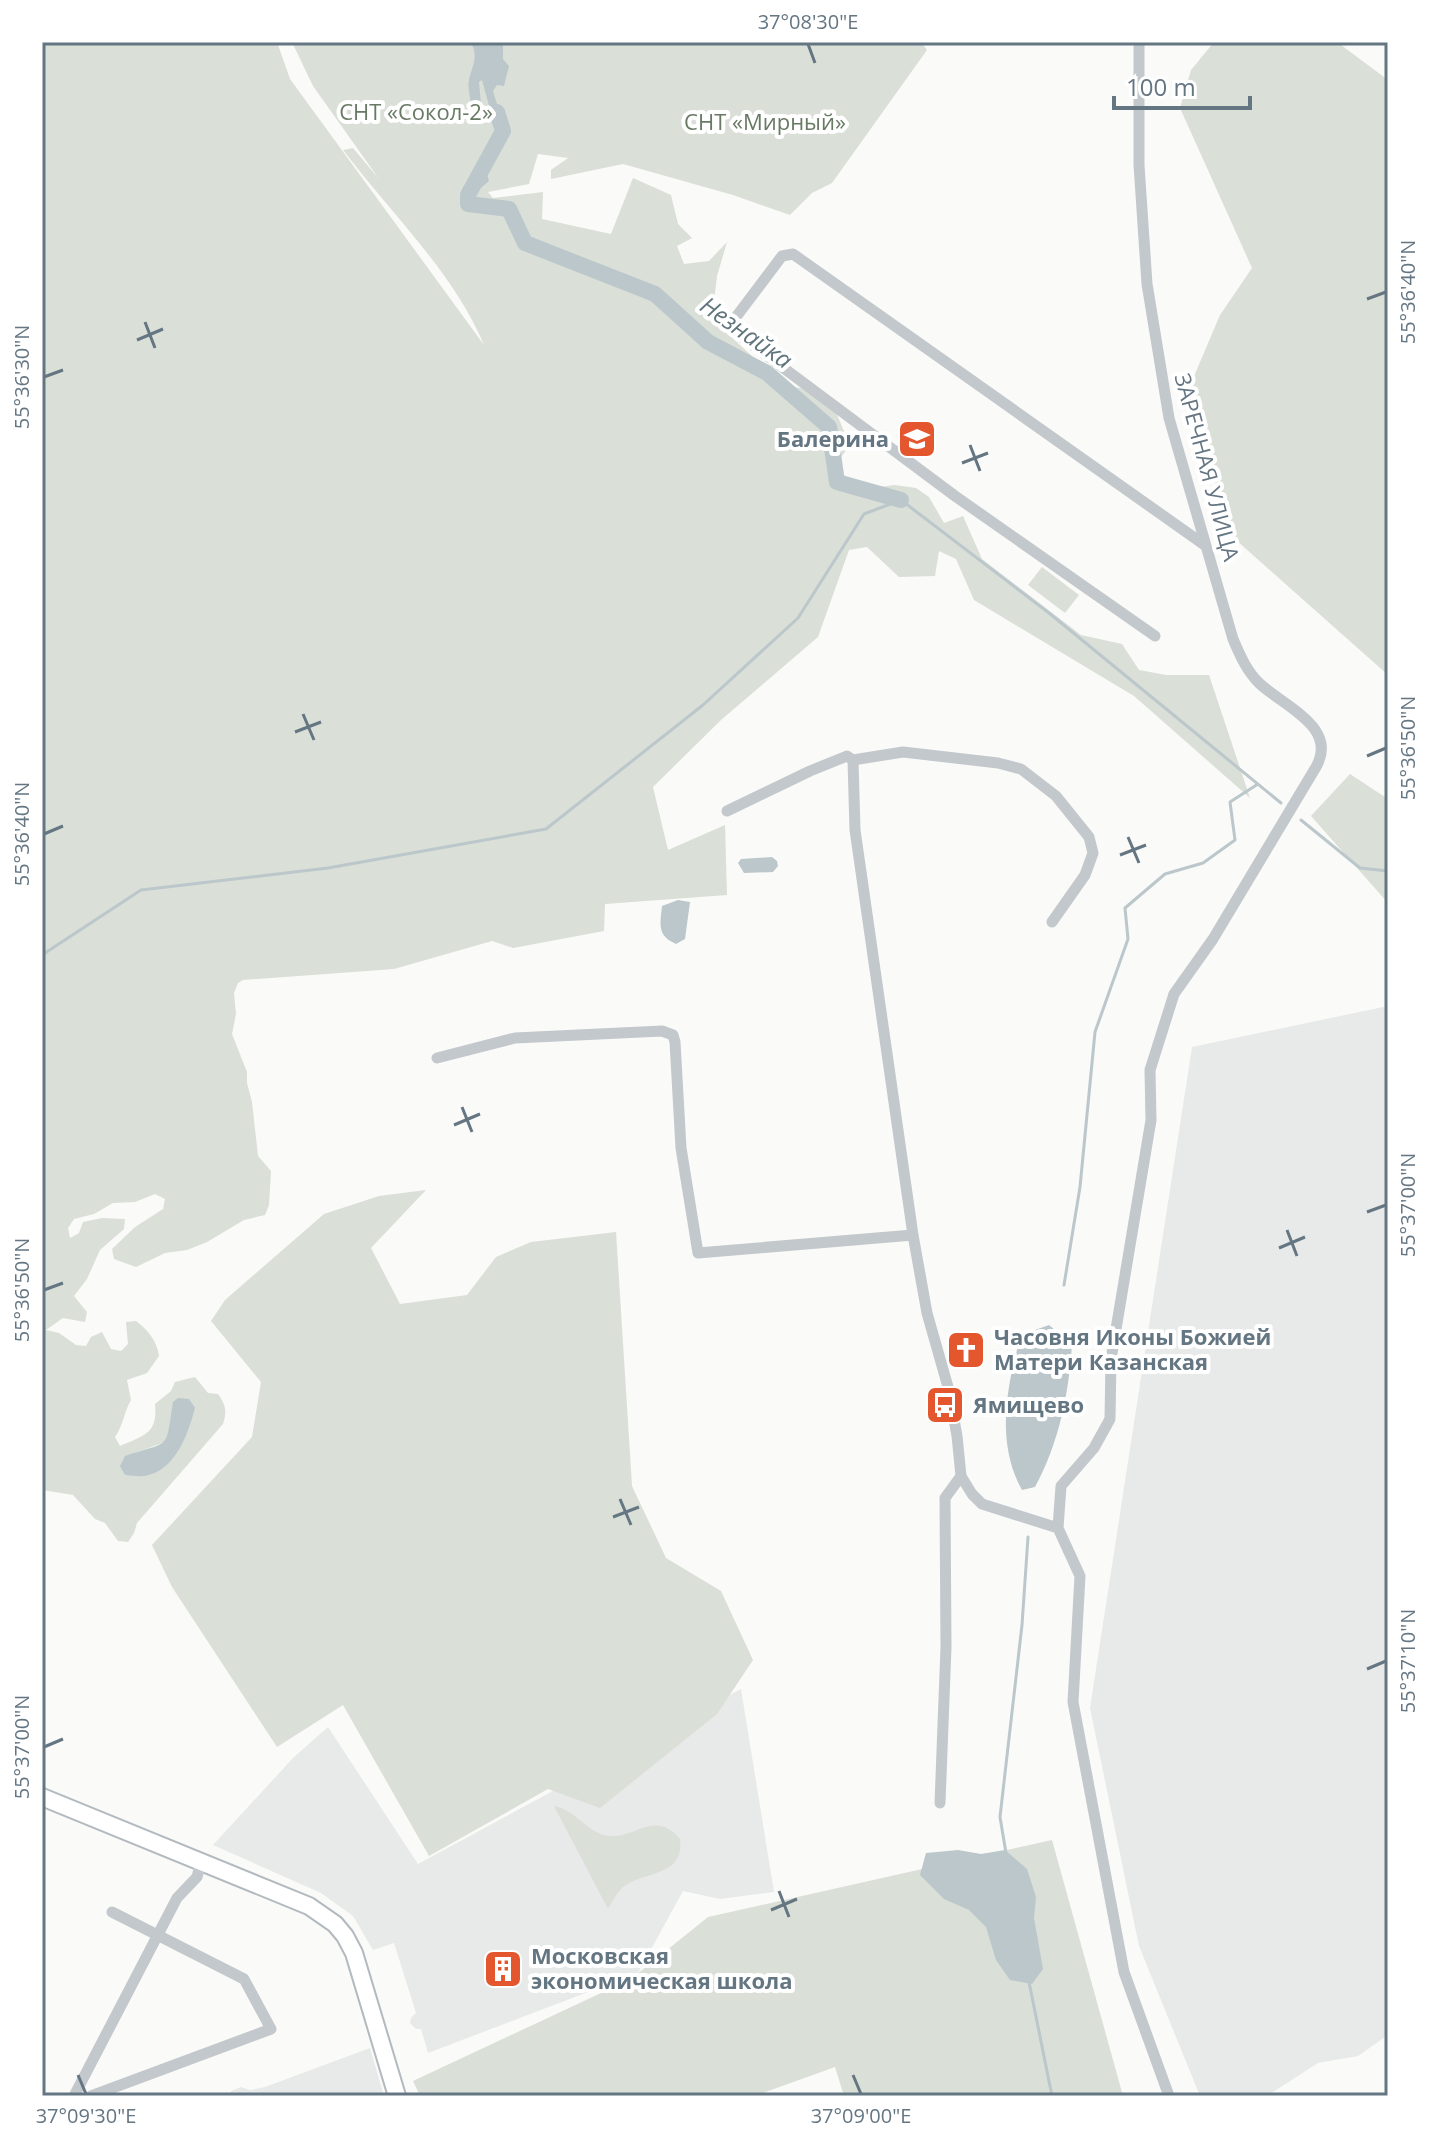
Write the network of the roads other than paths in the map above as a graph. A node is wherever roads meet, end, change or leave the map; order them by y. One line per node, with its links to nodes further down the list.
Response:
1 (1139, 42): 2 (street, ЗАРЕЧНАЯ УЛИЦА)
2 (1206, 546): 3 (street); 10 (street, ЗАРЕЧНАЯ УЛИЦА)
3 (1155, 636)
4 (853, 760): 5 (street); 6 (street); 8 (street)
5 (727, 811)
6 (1052, 922)
7 (437, 1058): 8 (street)
8 (913, 1235): 9 (street)
9 (961, 1476): 10 (street); 12 (street)
10 (1058, 1528): 19 (street)
11 (42, 1797): 13 (main road)
12 (940, 1803)
13 (201, 1862): 15 (street); 16 (main road)
14 (112, 1912): 15 (street)
15 (158, 1935): 17 (street); 18 (street)
16 (398, 2091)
17 (74, 2096)
18 (91, 2096)
19 (1169, 2096)

